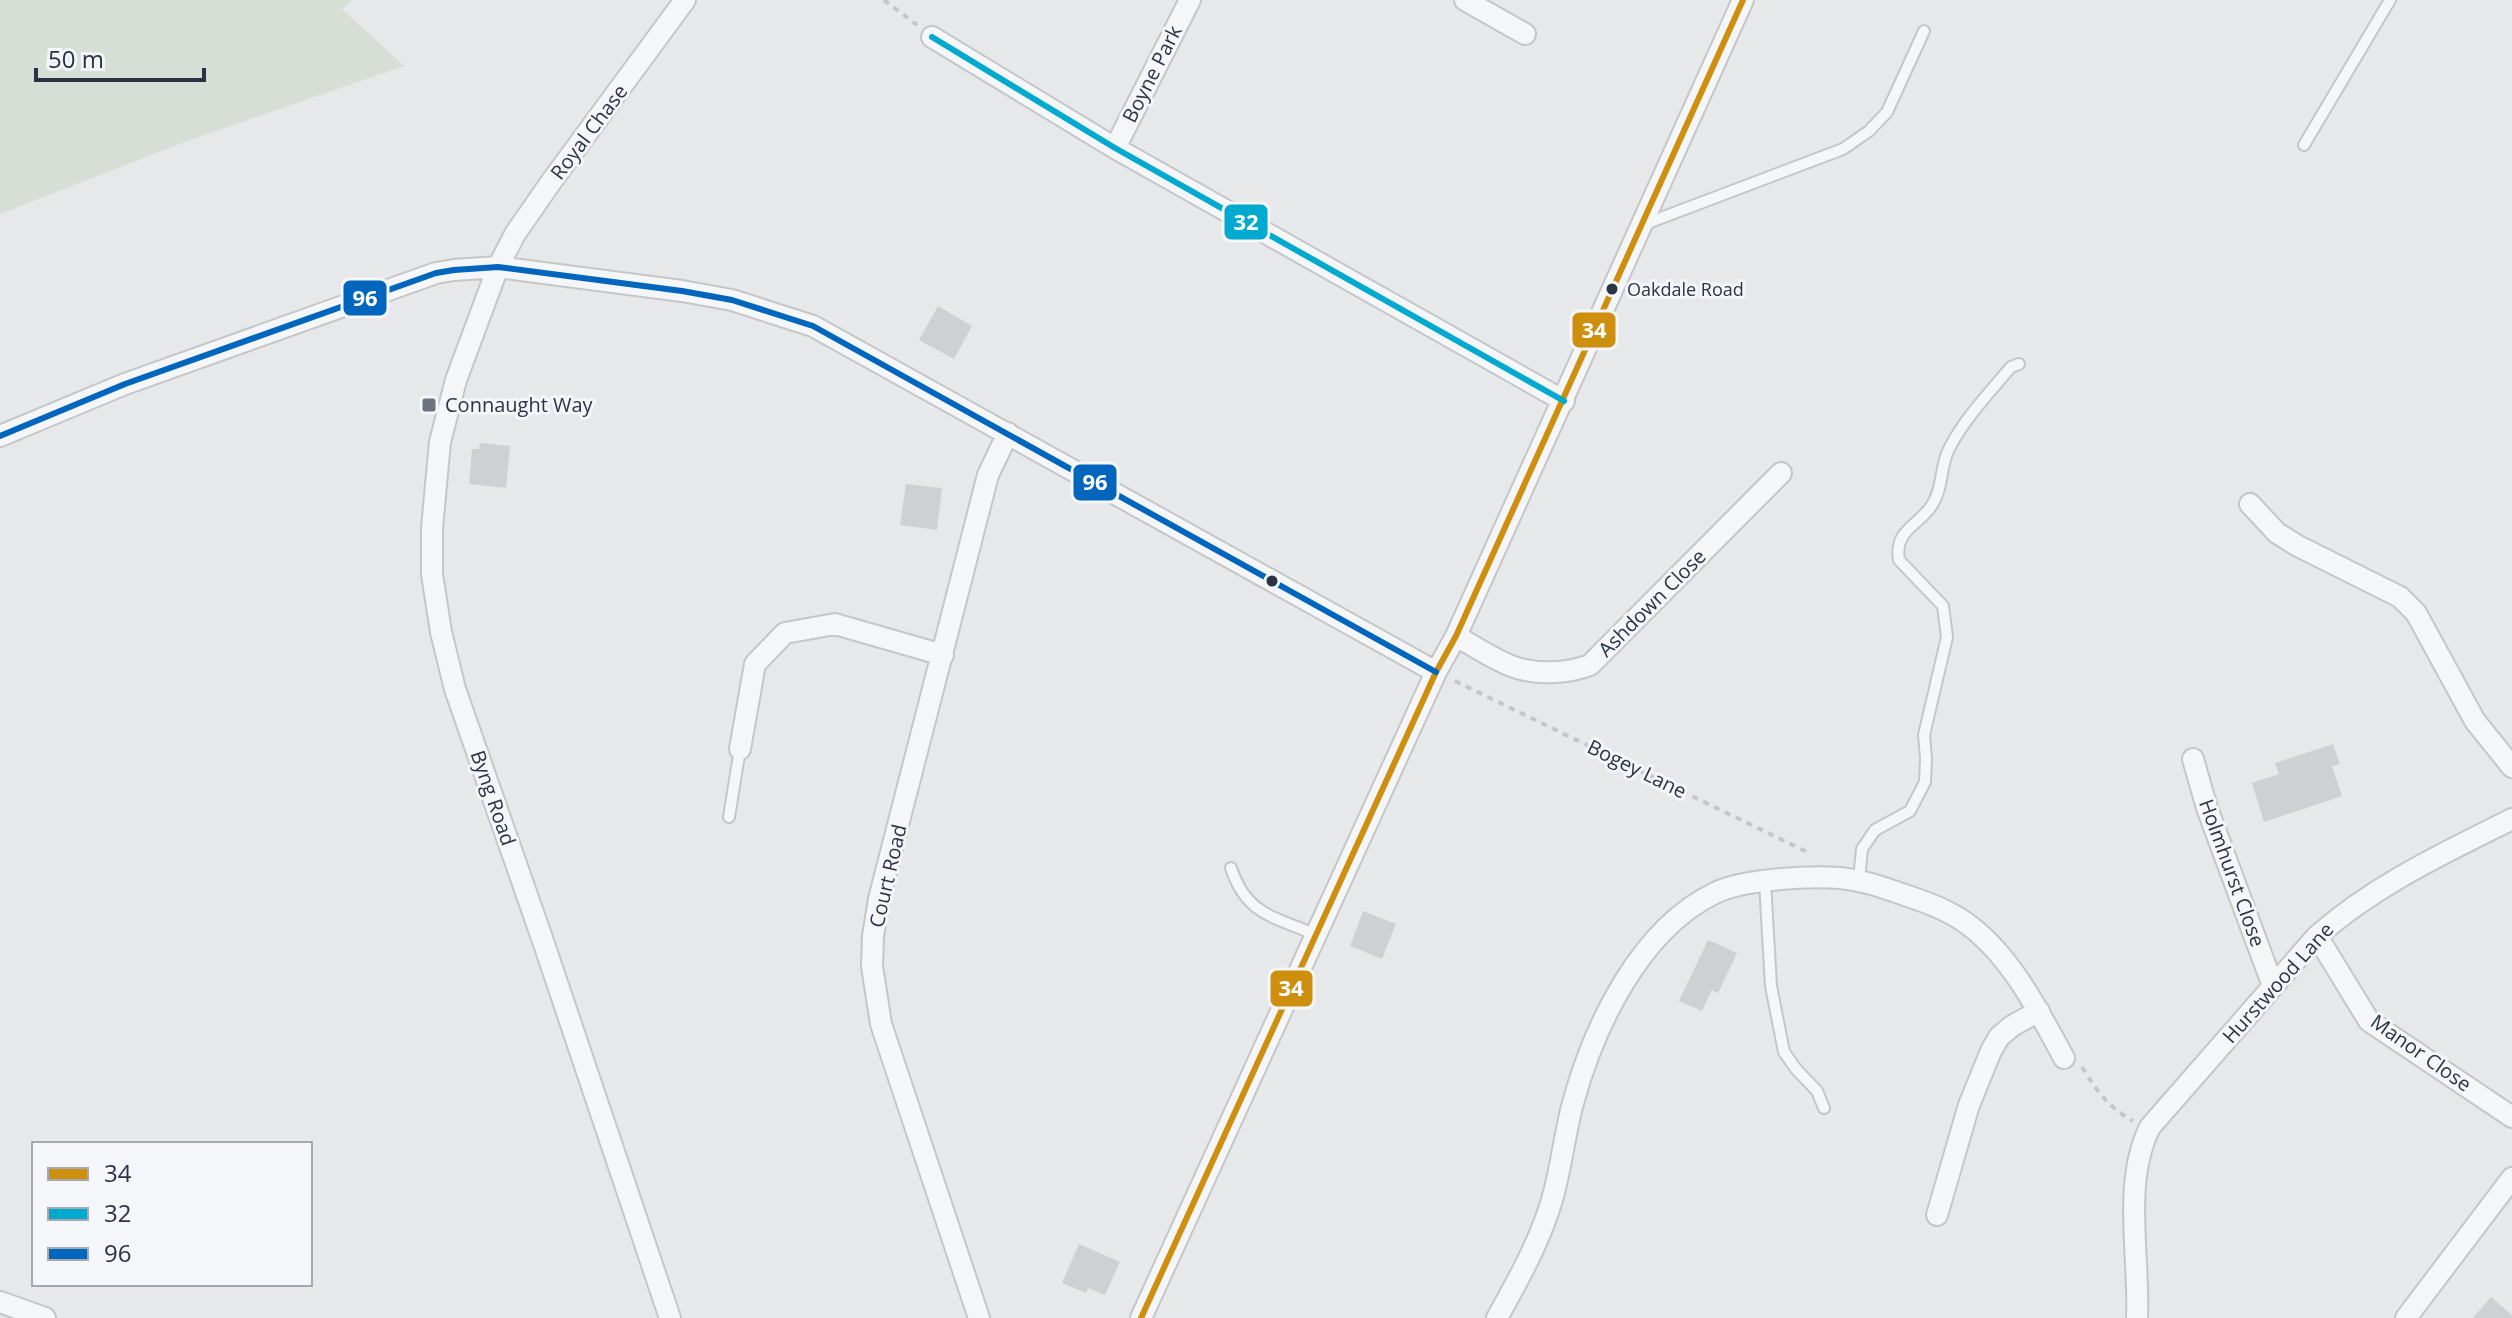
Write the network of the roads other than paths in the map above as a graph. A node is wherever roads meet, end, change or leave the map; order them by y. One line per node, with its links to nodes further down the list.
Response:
1 (685, 0): 12 (street, Royal Chase)
2 (1190, 0): 10 (street, Boyne Park)
3 (1465, 0): 7 (street)
4 (1743, 0): 11 (street)
5 (2390, 0): 9 (lane)
6 (1924, 31): 11 (lane)
7 (1525, 34)
8 (932, 37): 10 (street)
9 (2304, 145)
10 (1115, 148): 14 (street)
11 (1639, 226): 14 (street)
12 (498, 267): 15 (street); 16 (street); 41 (street, Byng Road)
13 (2019, 364): 28 (lane)
14 (1564, 401): 19 (street)
15 (1008, 433): 20 (street, Court Road); 21 (street)
16 (0, 436)
17 (1781, 473): 19 (street, Ashdown Close)
18 (2250, 504): 24 (street)
19 (1456, 636): 21 (street)
20 (943, 655): 22 (street); 42 (street, Court Road)
21 (1436, 672): 30 (street)
22 (740, 749): 25 (lane)
23 (2193, 759): 32 (street, Holmhurst Close)
24 (2512, 767)
25 (729, 817)
26 (2512, 819): 31 (street, Hurstwood Lane)
27 (1231, 868): 30 (lane)
28 (1859, 880): 29 (street); 33 (street)
29 (1765, 882): 35 (lane); 44 (street)
30 (1316, 935): 43 (street)
31 (2317, 936): 32 (street, Hurstwood Lane); 36 (street, Manor Close)
32 (2273, 986): 45 (street, Hurstwood Lane)
33 (2039, 1011): 34 (street); 38 (street)
34 (2064, 1058)
35 (1824, 1108)
36 (2512, 1117)
37 (2512, 1178): 46 (street)
38 (1937, 1215)
39 (0, 1302): 40 (street)
40 (45, 1318)
41 (670, 1318)
42 (979, 1318)
43 (1141, 1318)
44 (1497, 1318)
45 (2137, 1318)
46 (2406, 1318)

